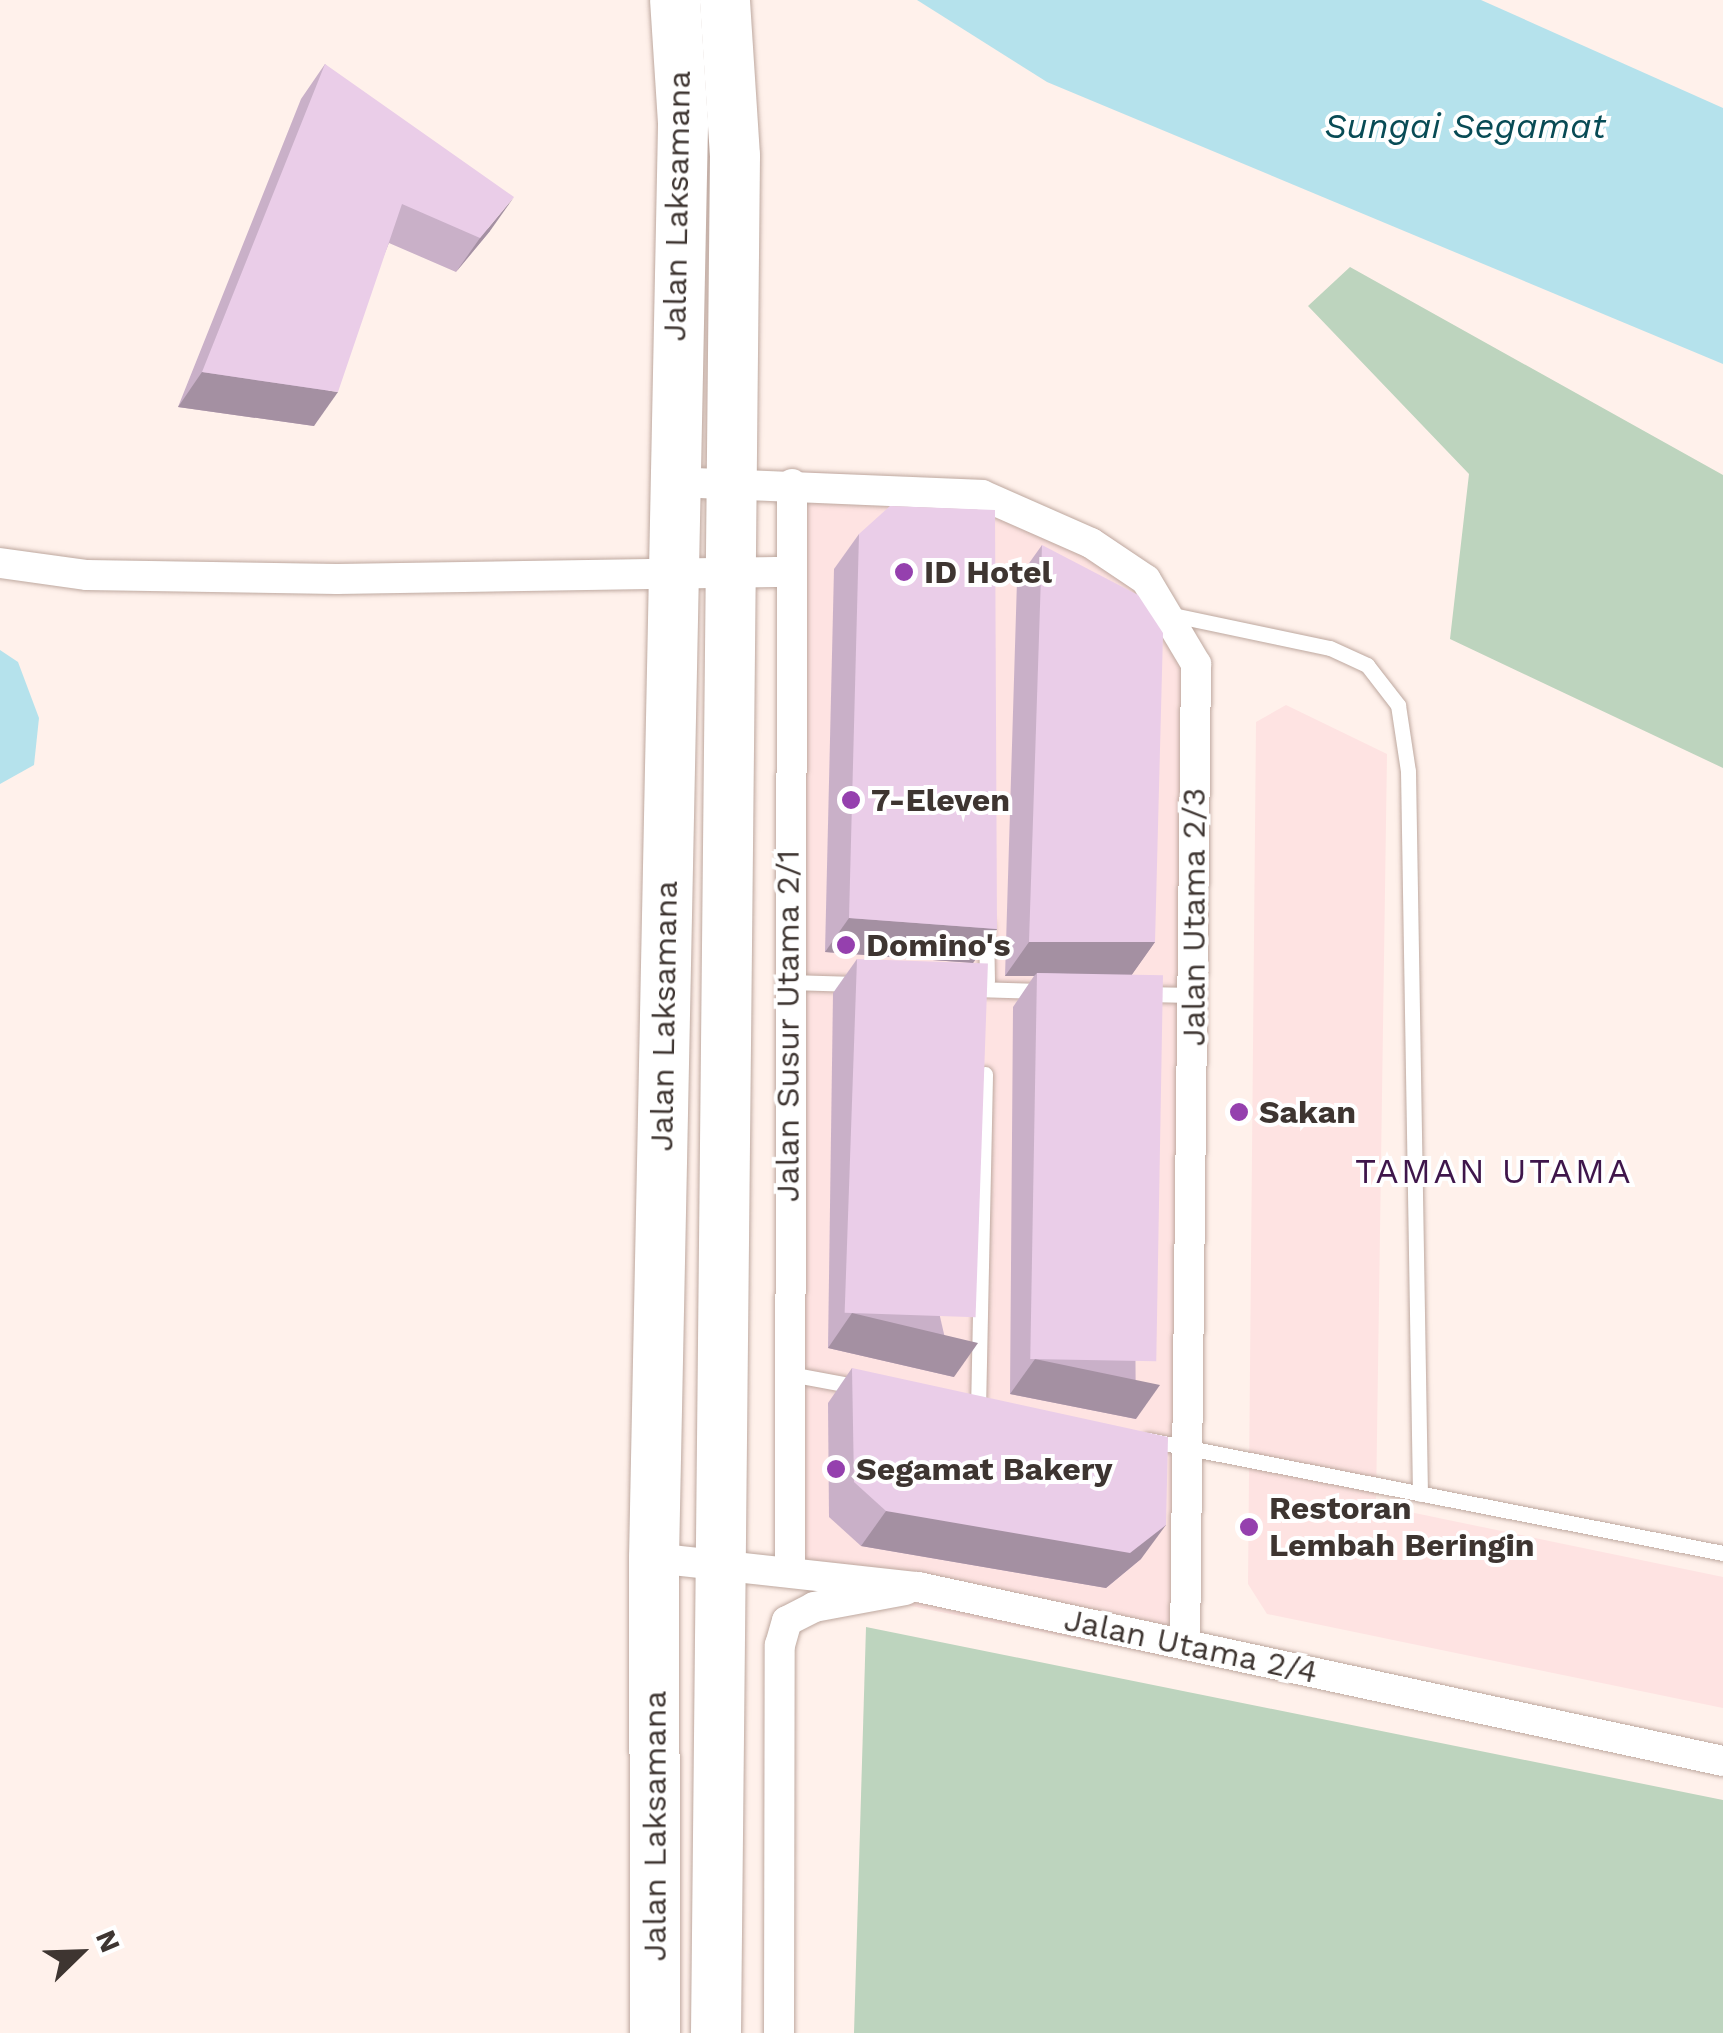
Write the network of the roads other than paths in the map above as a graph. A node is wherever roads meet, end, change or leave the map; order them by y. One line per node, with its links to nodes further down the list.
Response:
1 (677, 18): 3 (main road, Jalan Laksamana)
2 (726, 19): 5 (main road, Jalan Laksamana)
3 (673, 482): 5 (street, Jalan Utama 2/3); 8 (main road, Jalan Laksamana)
4 (792, 484): 5 (street, Jalan Utama 2/3); 7 (street, Jalan Susur Utama 2/1); 10 (street, Jalan Utama 2/3)
5 (728, 486): 9 (main road, Jalan Laksamana)
6 (0, 563): 8 (street)
7 (791, 572): 9 (street); 12 (street, Jalan Susur Utama 2/1)
8 (671, 576): 9 (street); 30 (main road, Jalan Laksamana)
9 (729, 578): 31 (main road, Jalan Laksamana)
10 (1173, 615): 18 (street, Jalan Utama 2/3); 28 (lane)
11 (986, 910): 15 (lane)
12 (785, 982): 13 (lane); 21 (street, Jalan Susur Utama 2/1)
13 (877, 985)
14 (950, 988): 15 (lane)
15 (987, 989): 16 (lane); 19 (lane)
16 (1062, 991)
17 (1118, 993): 18 (lane)
18 (1193, 995): 27 (street, Jalan Utama 2/3)
19 (986, 1008)
20 (986, 1046): 24 (lane)
21 (790, 1374): 22 (lane); 32 (street, Jalan Susur Utama 2/1)
22 (884, 1392)
23 (959, 1406): 24 (lane)
24 (978, 1410): 25 (lane)
25 (997, 1414)
26 (1131, 1437): 27 (lane)
27 (1192, 1446): 28 (lane); 34 (street, Jalan Utama 2/3)
28 (1420, 1494): 29 (lane)
29 (1723, 1552)
30 (654, 1558): 31 (street, Jalan Utama 2/4); 36 (main road, Jalan Laksamana)
31 (716, 1562): 32 (street, Jalan Utama 2/4); 37 (main road, Jalan Laksamana)
32 (790, 1568): 33 (street, Jalan Utama 2/4)
33 (918, 1587): 34 (street, Jalan Utama 2/4); 38 (street)
34 (1184, 1644): 35 (street, Jalan Utama 2/4)
35 (1723, 1761)
36 (655, 2033)
37 (716, 2033)
38 (779, 2033)

